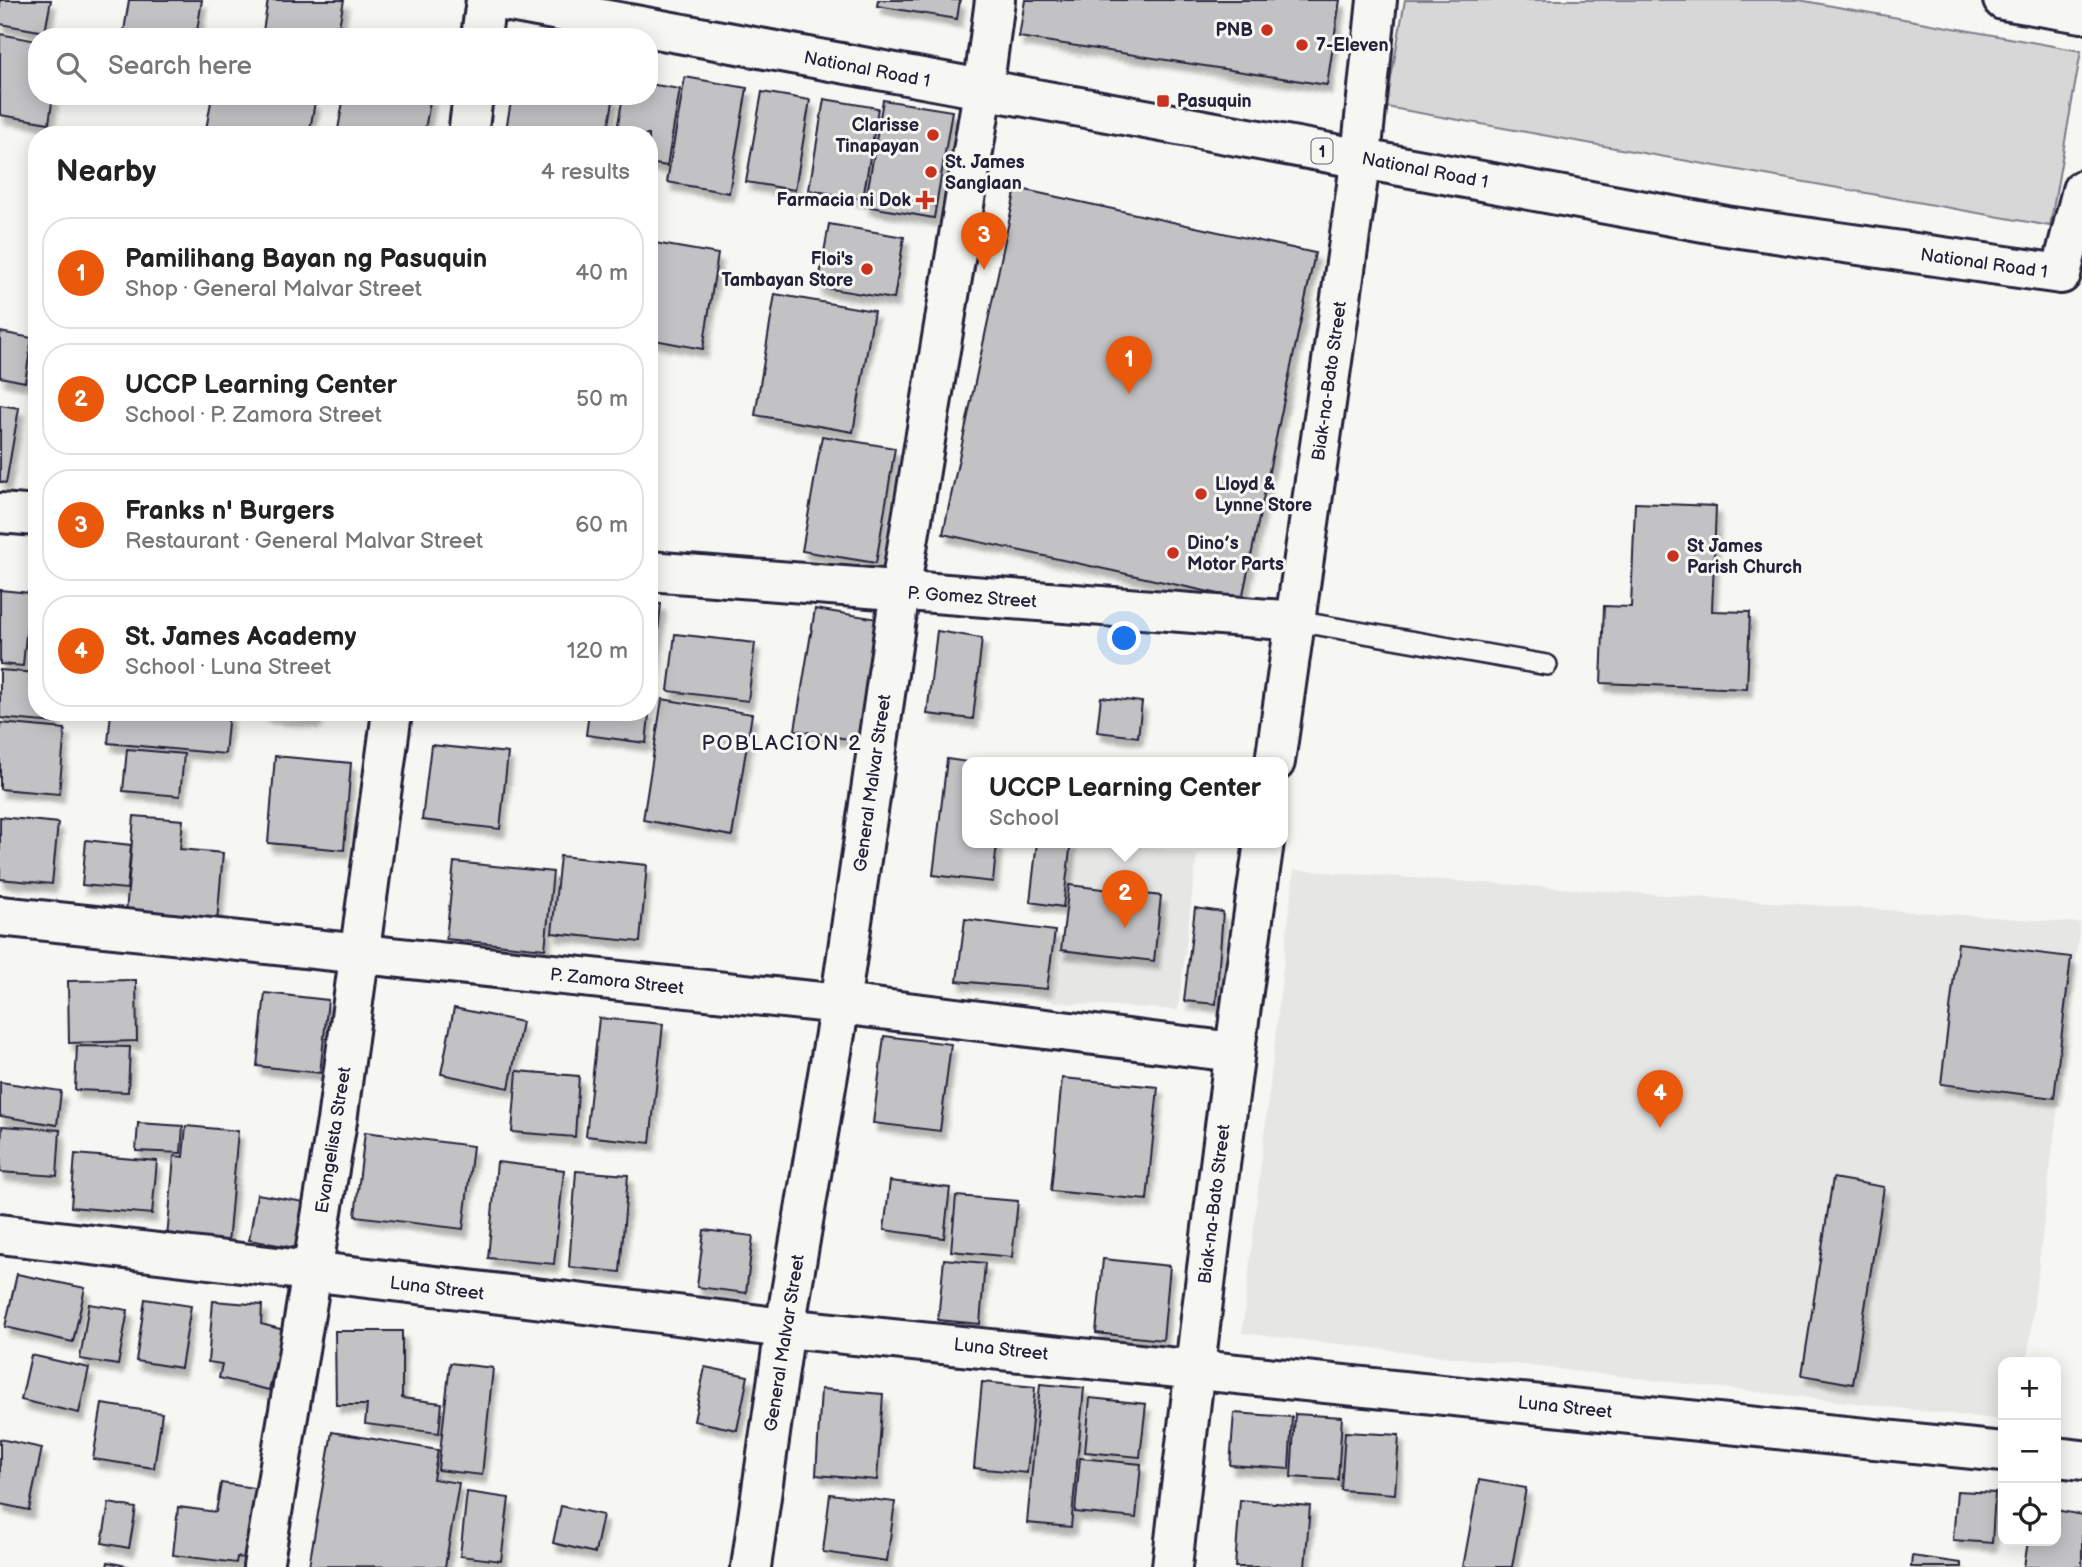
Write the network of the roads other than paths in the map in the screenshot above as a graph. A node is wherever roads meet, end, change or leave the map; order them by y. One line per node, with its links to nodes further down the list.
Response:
1 (486, 0): 7 (street)
2 (499, 0): 8 (street, National Road 1 / 1)
3 (995, 0): 10 (street, General Malvar Street)
4 (1377, 0): 13 (street, Biak-na-Bato Street)
5 (2003, 0): 6 (street)
6 (2082, 13)
7 (482, 28)
8 (650, 28)
9 (658, 30): 10 (street, National Road 1 / 1)
10 (983, 90): 13 (street, National Road 1 / 1); 19 (street, General Malvar Street)
11 (472, 105): 12 (street)
12 (469, 126)
13 (1361, 158): 15 (street, National Road 1 / 1); 20 (street, Biak-na-Bato Street)
14 (2082, 190): 15 (street, National Road 1 / 1)
15 (2071, 275)
16 (0, 513): 17 (street)
17 (28, 515)
18 (658, 572): 19 (street, P. Gomez Street)
19 (900, 591): 20 (street, P. Gomez Street); 27 (street, General Malvar Street)
20 (1296, 621): 21 (lane); 23 (street, Biak-na-Bato Street)
21 (1546, 665)
22 (391, 721): 26 (street, Evangelista Street)
23 (1276, 757)
24 (1263, 848): 28 (street, Biak-na-Bato Street)
25 (0, 916): 26 (street, P. Zamora Street)
26 (359, 954): 27 (street, P. Zamora Street); 30 (street, Evangelista Street)
27 (840, 1004): 28 (street, P. Zamora Street); 31 (street, General Malvar Street)
28 (1234, 1052): 32 (street, Biak-na-Bato Street)
29 (0, 1234): 30 (street, Luna Street)
30 (312, 1273): 31 (street, Luna Street); 36 (street, Evangelista Street)
31 (785, 1328): 32 (street, Luna Street); 37 (street, General Malvar Street)
32 (1194, 1368): 33 (street, Luna Street); 38 (street, Biak-na-Bato Street)
33 (1998, 1451)
34 (2061, 1458): 35 (street)
35 (2082, 1460)
36 (263, 1567)
37 (751, 1567)
38 (1172, 1567)

